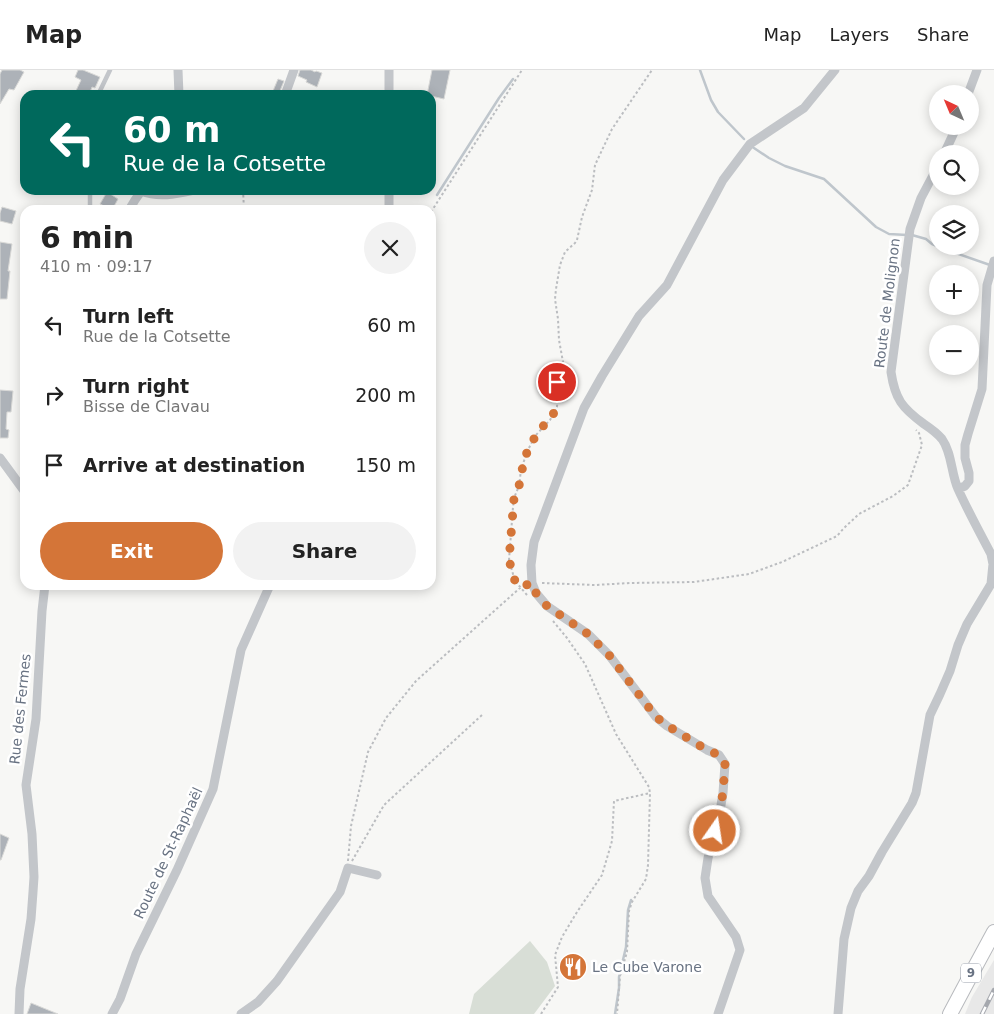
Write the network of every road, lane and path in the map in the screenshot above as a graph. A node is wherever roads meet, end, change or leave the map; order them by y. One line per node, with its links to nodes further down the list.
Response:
1 (110, 70): 10 (lane)
2 (178, 70): 11 (street)
3 (294, 70): 12 (street)
4 (389, 70): 13 (street)
5 (520, 70): 17 (path)
6 (652, 70): 24 (path)
7 (835, 70): 23 (street)
8 (977, 70): 9 (street)
9 (971, 85)
10 (100, 90)
11 (179, 90)
12 (287, 90)
13 (389, 90)
14 (929, 183): 22 (street, Route de Molignon)
15 (150, 195): 16 (street)
16 (168, 195)
17 (435, 205)
18 (993, 264): 22 (street)
19 (914, 428): 23 (path)
20 (0, 458): 21 (street)
21 (20, 485)
22 (958, 489): 40 (street, Route de Molignon)
23 (532, 583): 24 (path); 39 (street)
24 (520, 587): 27 (path); 31 (path)
25 (44, 590): 34 (street, Rue des Fermes)
26 (268, 590): 35 (street, Route de St-Raphaël)
27 (531, 600)
28 (552, 621): 30 (path)
29 (482, 715): 31 (path)
30 (650, 793): 37 (path); 38 (path)
31 (348, 868): 32 (street); 36 (street)
32 (378, 875)
33 (994, 932): 41 (main road, 9)
34 (19, 1014)
35 (112, 1014)
36 (241, 1014)
37 (541, 1014)
38 (617, 1014)
39 (718, 1014)
40 (838, 1014)
41 (950, 1014)

